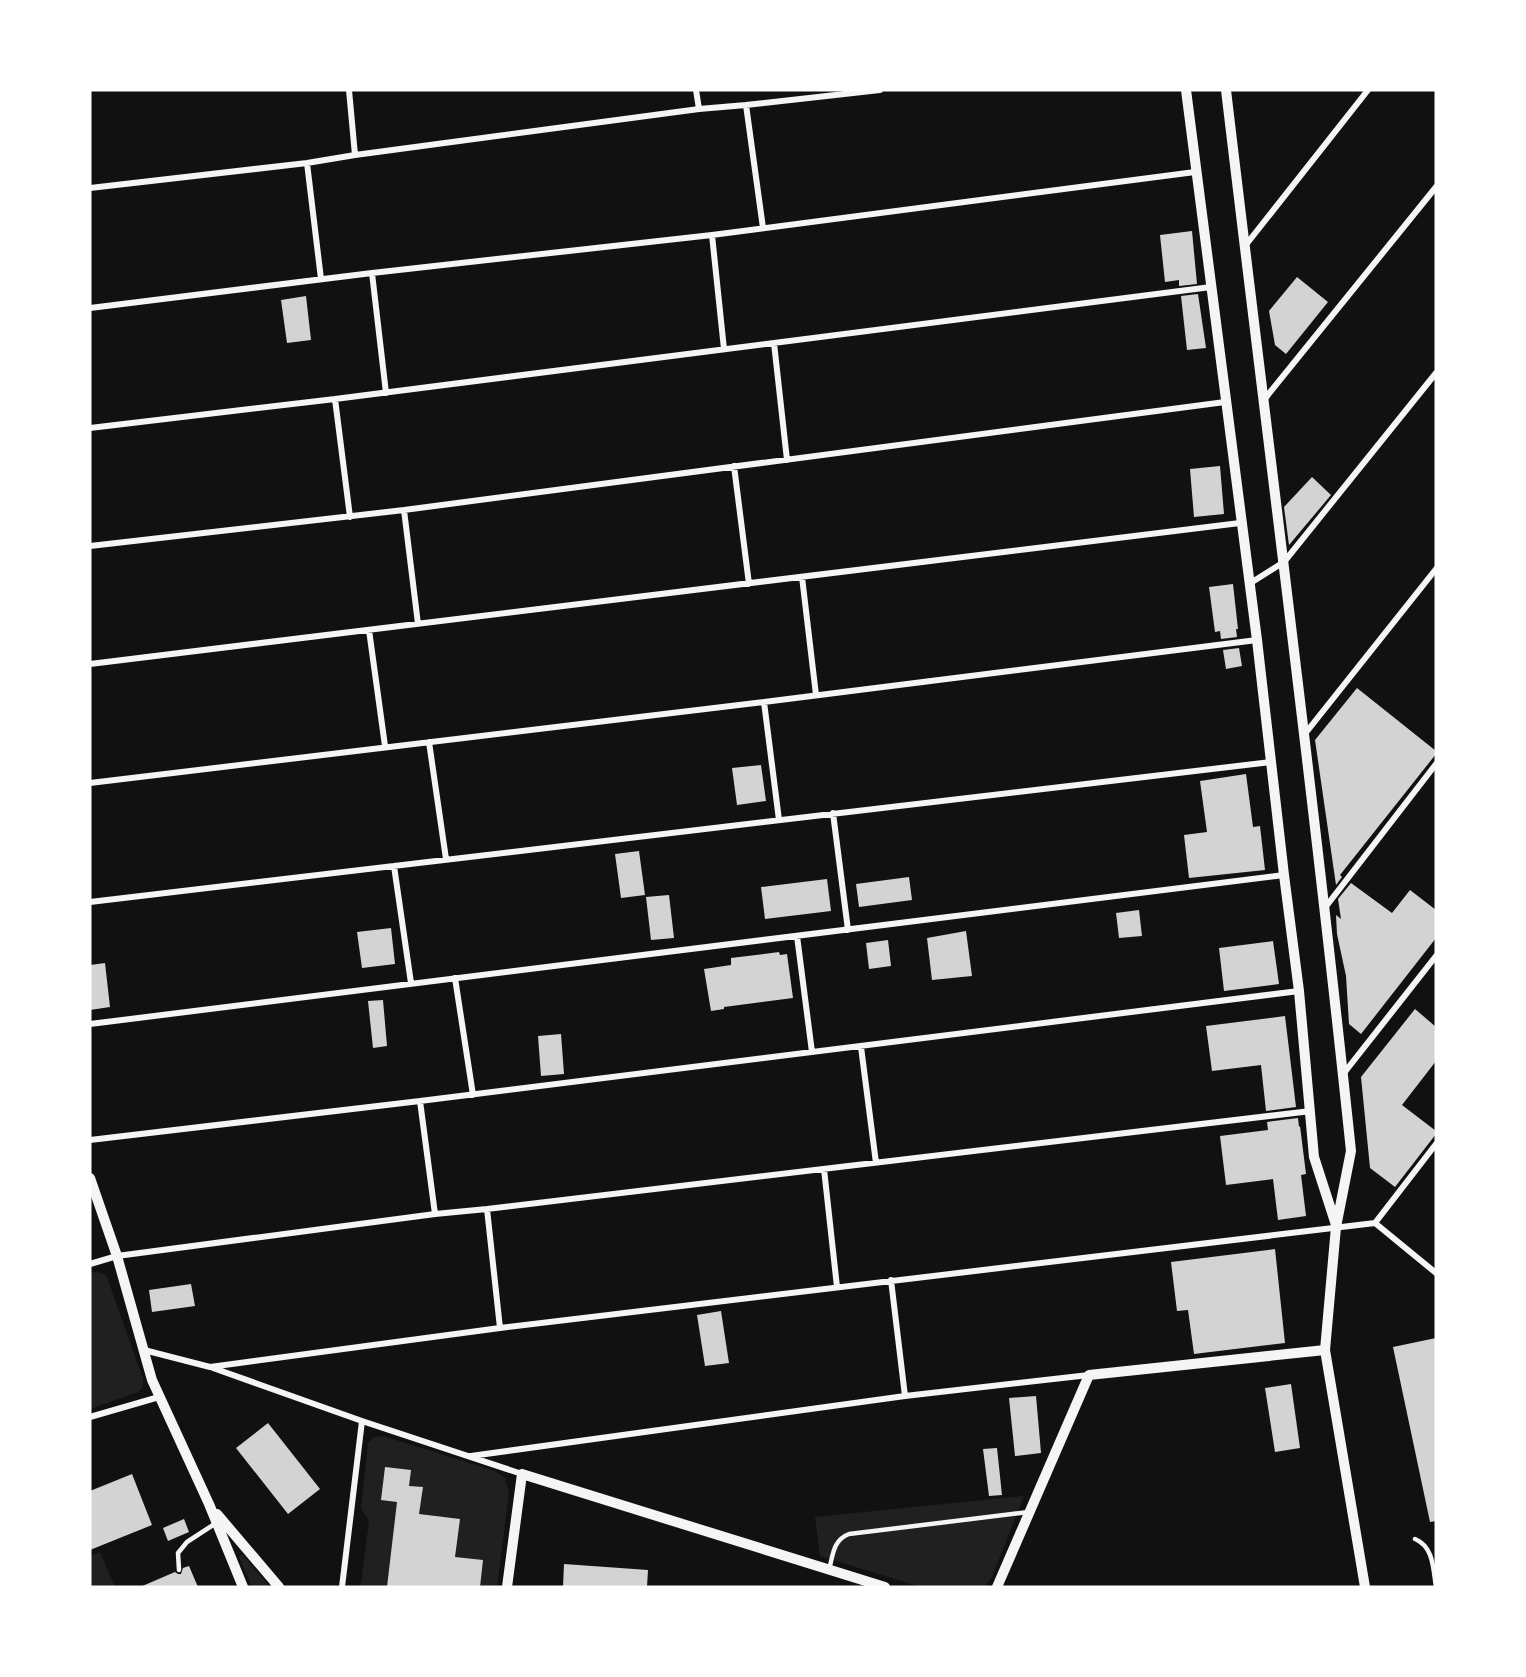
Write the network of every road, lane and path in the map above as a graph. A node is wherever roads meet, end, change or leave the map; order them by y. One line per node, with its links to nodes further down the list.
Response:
1 (349, 90): 9 (street)
2 (696, 90): 8 (street)
3 (879, 90): 7 (street)
4 (1186, 90): 11 (street)
5 (1226, 90): 16 (street)
6 (1368, 90): 16 (street)
7 (746, 105): 8 (street); 14 (street)
8 (699, 109): 9 (street)
9 (355, 155): 10 (street)
10 (306, 163): 13 (street); 18 (street)
11 (1195, 172): 14 (street); 19 (street)
12 (1436, 187): 27 (street)
13 (90, 188)
14 (763, 228): 15 (street)
15 (712, 235): 17 (street); 22 (street)
16 (1244, 247): 27 (street)
17 (372, 273): 18 (street); 24 (street)
18 (321, 279): 20 (street)
19 (1212, 287): 21 (street); 26 (street)
20 (90, 308)
21 (774, 343): 22 (street); 29 (street)
22 (724, 349): 24 (street)
23 (1436, 373): 35 (street)
24 (386, 393): 25 (street)
25 (335, 399): 28 (street); 32 (street)
26 (1226, 402): 29 (street); 33 (street)
27 (1263, 402): 35 (street)
28 (90, 428)
29 (787, 460): 30 (street)
30 (734, 466): 31 (street); 38 (street)
31 (404, 510): 32 (street); 40 (street)
32 (350, 517): 34 (street)
33 (1240, 524): 37 (street); 39 (street)
34 (90, 546)
35 (1284, 562): 39 (street); 46 (street)
36 (1436, 569): 46 (street)
37 (802, 578): 38 (street); 44 (street)
38 (749, 584): 40 (street)
39 (1249, 584): 42 (street)
40 (418, 624): 41 (street)
41 (369, 630): 43 (street); 48 (street)
42 (1257, 640): 44 (street); 49 (street)
43 (90, 664)
44 (816, 695): 45 (street)
45 (764, 702): 47 (street); 53 (street)
46 (1304, 736): 58 (street)
47 (429, 742): 48 (street); 54 (street)
48 (385, 746): 51 (street)
49 (1271, 762): 52 (street); 56 (street)
50 (1436, 764): 58 (street)
51 (90, 783)
52 (833, 813): 53 (street); 59 (street)
53 (779, 820): 54 (street)
54 (446, 859): 55 (street)
55 (394, 866): 57 (street); 63 (street)
56 (1284, 875): 59 (street); 64 (street)
57 (90, 902)
58 (1323, 909): 68 (street)
59 (848, 930): 60 (street)
60 (797, 936): 62 (street); 67 (street)
61 (1436, 956): 68 (street)
62 (455, 978): 63 (street); 69 (street)
63 (411, 983): 65 (street)
64 (1299, 991): 66 (street); 71 (street)
65 (90, 1024)
66 (861, 1047): 67 (street); 74 (street)
67 (812, 1052): 69 (street)
68 (1343, 1075): 80 (street)
69 (473, 1095): 70 (street)
70 (420, 1101): 72 (street); 78 (street)
71 (1311, 1111): 74 (street); 80 (street)
72 (90, 1140)
73 (1436, 1144): 79 (street)
74 (876, 1163): 75 (street)
75 (824, 1170): 77 (street); 85 (street)
76 (90, 1178): 81 (street)
77 (487, 1209): 78 (street); 86 (street)
78 (435, 1214): 81 (street)
79 (1374, 1223): 80 (street); 83 (street)
80 (1336, 1227): 84 (street); 88 (street)
81 (117, 1256): 82 (street); 87 (street)
82 (90, 1264)
83 (1436, 1273)
84 (891, 1280): 85 (street); 91 (street)
85 (837, 1287): 86 (street)
86 (500, 1328): 89 (street)
87 (144, 1350): 89 (street); 92 (street)
88 (1325, 1350): 90 (street); 109 (street)
89 (210, 1367): 94 (street)
90 (1089, 1375): 91 (street); 98 (street)
91 (905, 1396): 95 (street)
92 (159, 1397): 93 (street); 97 (street)
93 (90, 1417)
94 (362, 1421): 95 (street); 105 (street)
95 (471, 1456): 96 (street)
96 (522, 1474): 102 (street); 106 (street)
97 (209, 1504): 99 (street); 104 (street)
98 (1030, 1512): 102 (lane); 108 (street)
99 (217, 1523): 101 (lane); 103 (street)
100 (1415, 1539): 110 (lane)
101 (179, 1570)
102 (829, 1570): 107 (street)
103 (243, 1587)
104 (279, 1587)
105 (342, 1587)
106 (507, 1587)
107 (885, 1587)
108 (997, 1587)
109 (1365, 1587)
110 (1436, 1587)

